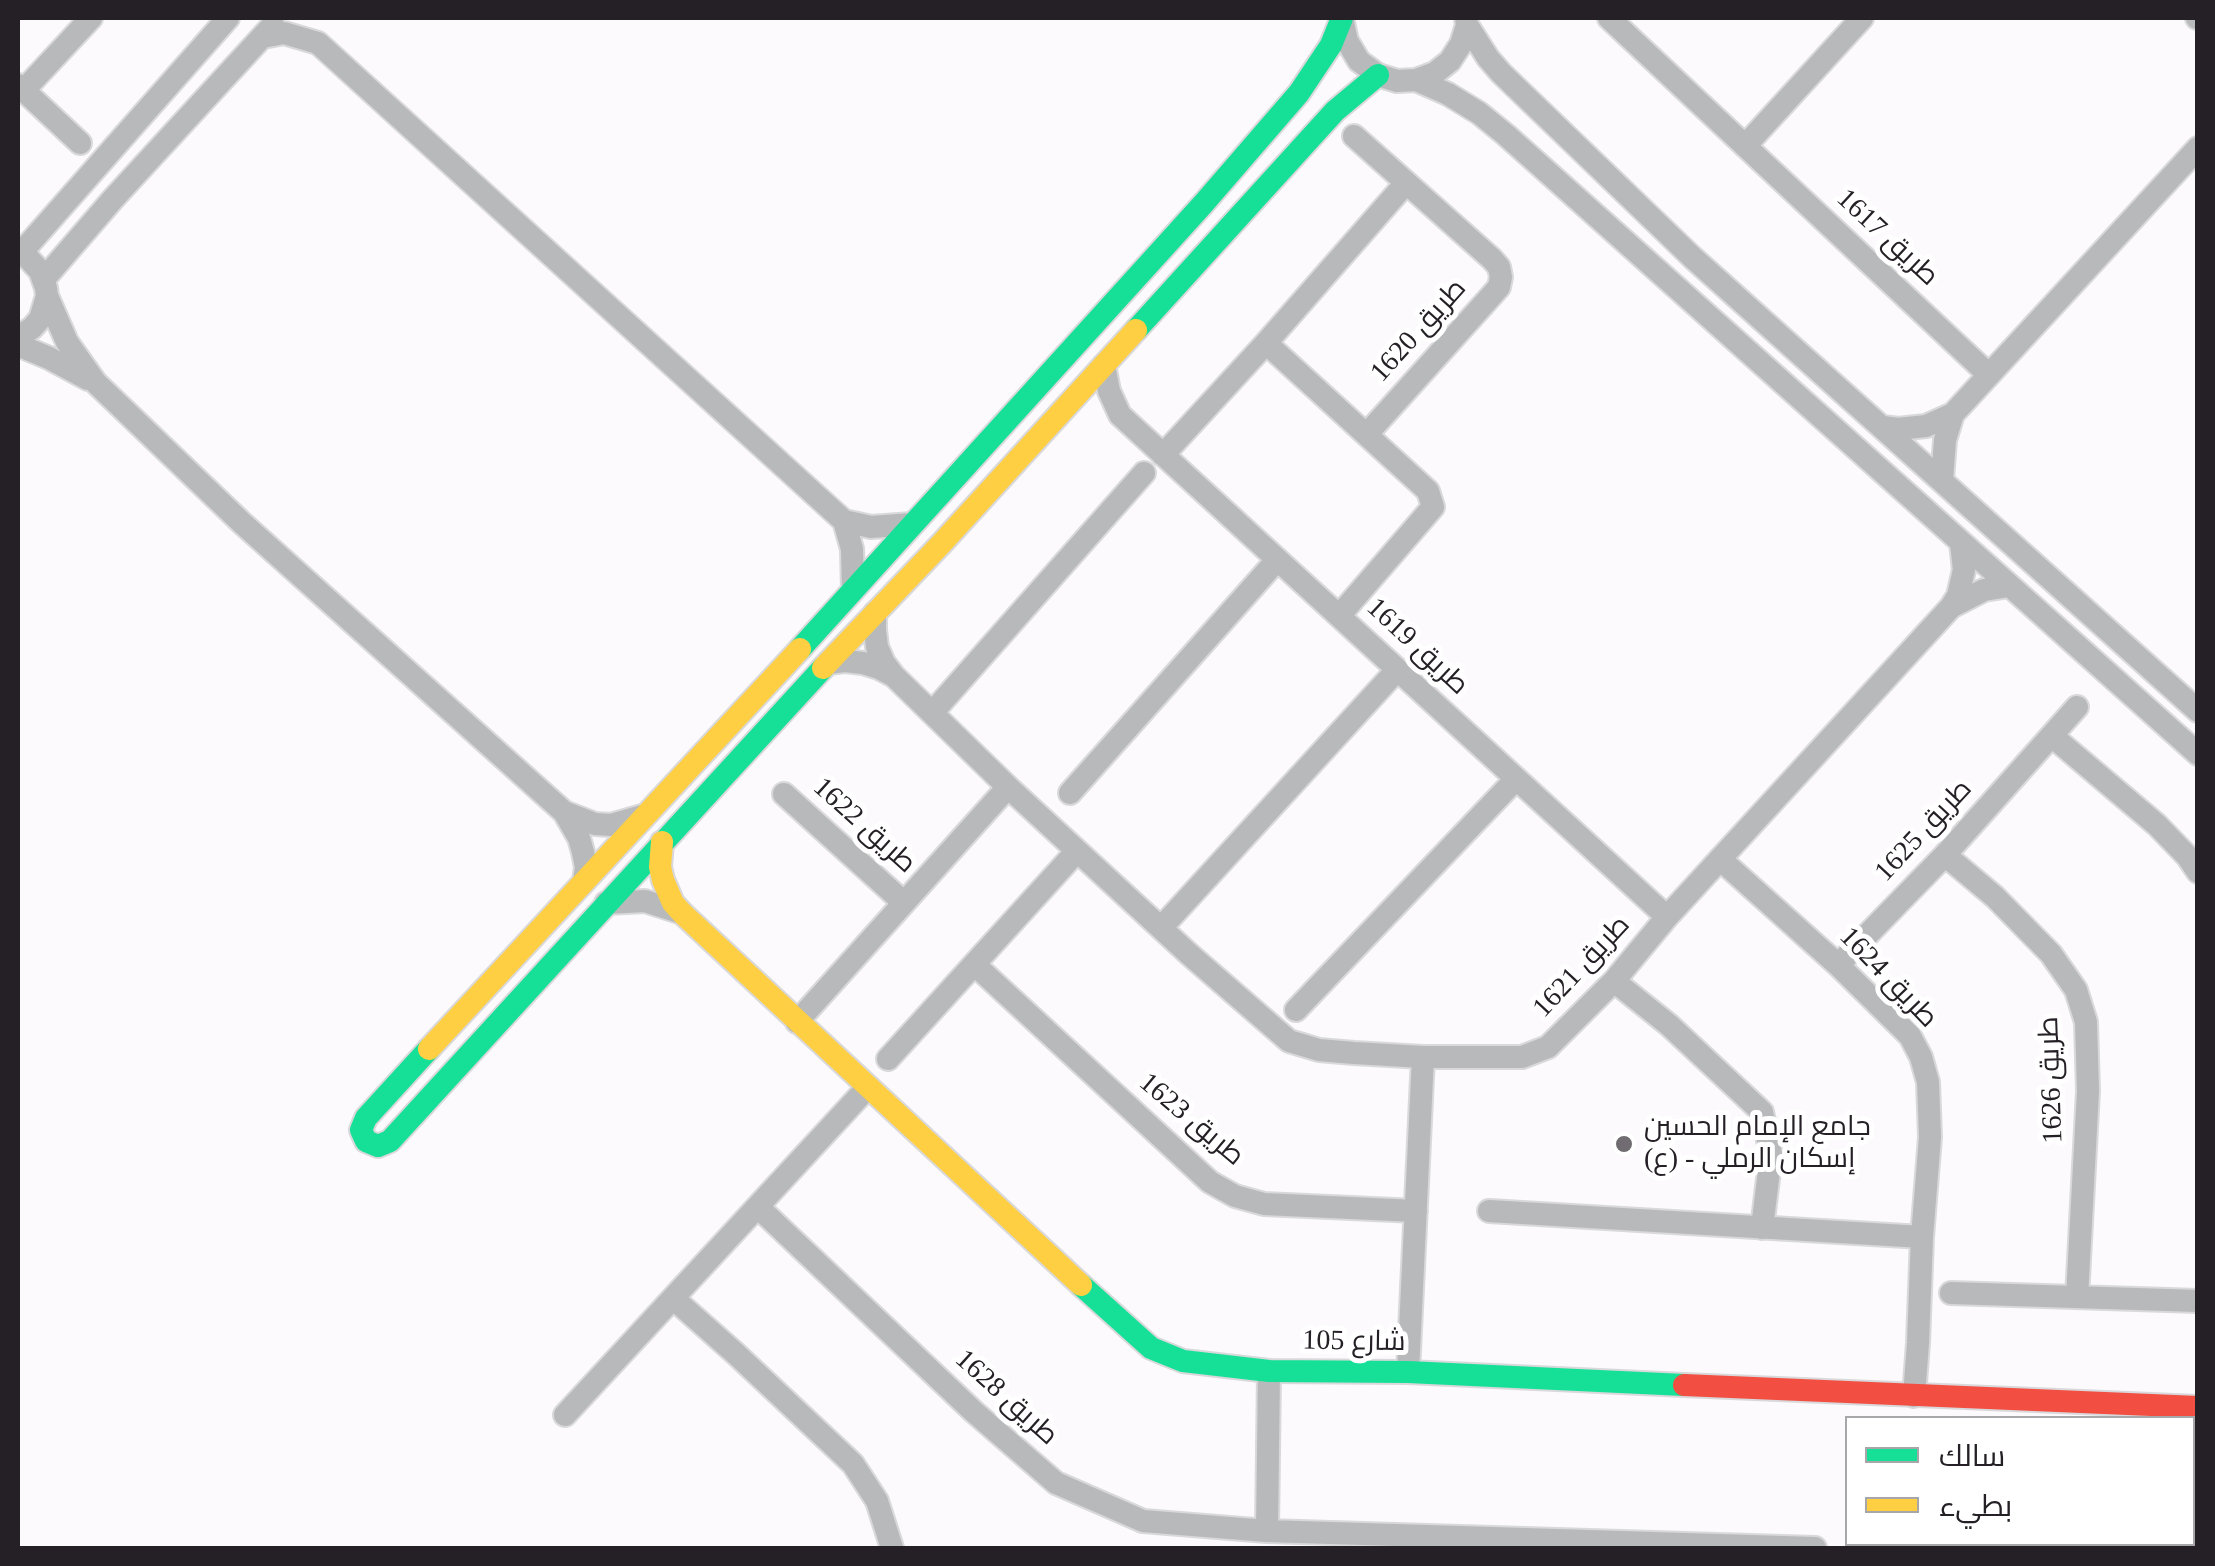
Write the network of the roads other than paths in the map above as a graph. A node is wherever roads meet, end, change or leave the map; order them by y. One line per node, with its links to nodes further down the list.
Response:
1 (91, 18): 13 (street)
2 (228, 18): 19 (street)
3 (280, 18): 9 (street)
4 (308, 18): 10 (street)
5 (1342, 18): 11 (street); 36 (street)
6 (1609, 18): 16 (street, طريق 1617)
7 (1862, 18): 16 (street)
8 (1466, 21): 12 (street); 30 (street)
9 (263, 36): 10 (street); 20 (street)
10 (318, 43): 35 (street)
11 (1378, 75): 12 (street); 24 (street)
12 (1416, 80): 37 (street)
13 (21, 87): 15 (street)
14 (1354, 136): 18 (street, طريق 1620)
15 (80, 144)
16 (1746, 146): 25 (street, طريق 1617)
17 (2198, 148): 25 (street)
18 (1406, 183): 22 (street); 31 (street, طريق 1620)
19 (19, 253): 20 (street)
20 (45, 288): 21 (street); 26 (street)
21 (18, 336)
22 (1266, 342): 31 (street); 32 (street)
23 (18, 346): 26 (street)
24 (1104, 366): 27 (street); 29 (street, طريق 1619)
25 (1988, 374): 28 (street)
26 (96, 384): 56 (street)
27 (1069, 403): 29 (street, طريق 1619); 42 (street)
28 (1952, 414): 30 (street); 34 (street)
29 (1120, 416): 32 (street, طريق 1619)
30 (1883, 427): 34 (street)
31 (1366, 434): 43 (street)
32 (1163, 455): 38 (street, طريق 1619)
33 (1144, 473): 49 (street)
34 (1942, 480): 48 (street)
35 (844, 521): 36 (street); 40 (street)
36 (912, 524): 40 (street)
37 (1961, 543): 39 (street); 41 (street, طريق 1621)
38 (1277, 560): 43 (street, طريق 1619); 55 (street)
39 (2009, 586): 41 (street, طريق 1621); 51 (street)
40 (852, 590): 57 (street)
41 (1951, 607): 61 (street, طريق 1621)
42 (876, 613): 44 (street); 46 (street, طريق 1621)
43 (1339, 616): 45 (street, طريق 1619)
44 (828, 663): 46 (street, طريق 1621); 58 (street)
45 (1398, 670): 52 (street, طريق 1619); 68 (street)
46 (894, 676): 49 (street, طريق 1621)
47 (2077, 707): 50 (street, طريق 1625)
48 (2198, 711)
49 (932, 713): 53 (street, طريق 1621)
50 (2052, 736): 60 (street, طريق 1625); 62 (street)
51 (2198, 754)
52 (1516, 778): 67 (street, طريق 1619); 72 (street)
53 (1008, 787): 59 (street, طريق 1621); 64 (street, طريق 1622)
54 (784, 794): 64 (street, طريق 1622)
55 (1070, 794)
56 (564, 812): 57 (street); 63 (street)
57 (643, 816): 63 (street)
58 (662, 842): 65 (street); 66 (street, شارع 105)
59 (1077, 850): 68 (street, طريق 1621); 69 (street)
60 (1945, 855): 70 (street, طريق 1625); 83 (street, طريق 1626)
61 (1720, 860): 67 (street, طريق 1621); 70 (street, طريق 1624)
62 (2198, 872)
63 (584, 881): 65 (street)
64 (903, 902): 73 (street, طريق 1622)
65 (606, 903): 66 (street, شارع 105)
66 (682, 913): 73 (street, شارع 105)
67 (1667, 917): 71 (street, طريق 1621)
68 (1161, 928): 74 (street, طريق 1621)
69 (975, 965): 75 (street); 78 (street, طريق 1623)
70 (1838, 965): 81 (street, طريق 1624)
71 (1614, 981): 74 (street, طريق 1621); 80 (street)
72 (1296, 1010)
73 (797, 1022): 76 (street, شارع 105)
74 (1424, 1057): 78 (street)
75 (888, 1060)
76 (867, 1088): 77 (street); 86 (street, شارع 105)
77 (758, 1207): 84 (street); 92 (street, طريق 1628)
78 (1416, 1211): 87 (street)
79 (1489, 1211): 80 (street)
80 (1762, 1228): 81 (street)
81 (1922, 1237): 88 (street, طريق 1624)
82 (1951, 1293): 83 (street)
83 (2077, 1297): 85 (street)
84 (674, 1298): 91 (street); 94 (street)
85 (2198, 1301)
86 (1269, 1370): 87 (street, شارع 105); 92 (street)
87 (1408, 1372): 88 (street, شارع 105)
88 (1914, 1396): 90 (street, شارع 105)
89 (2198, 1407): 90 (street, شارع 105)
90 (2060, 1409)
91 (566, 1415)
92 (1267, 1531): 93 (street, طريق 1628)
93 (1402, 1542): 95 (street, طريق 1628)
94 (892, 1548)
95 (1815, 1548)

